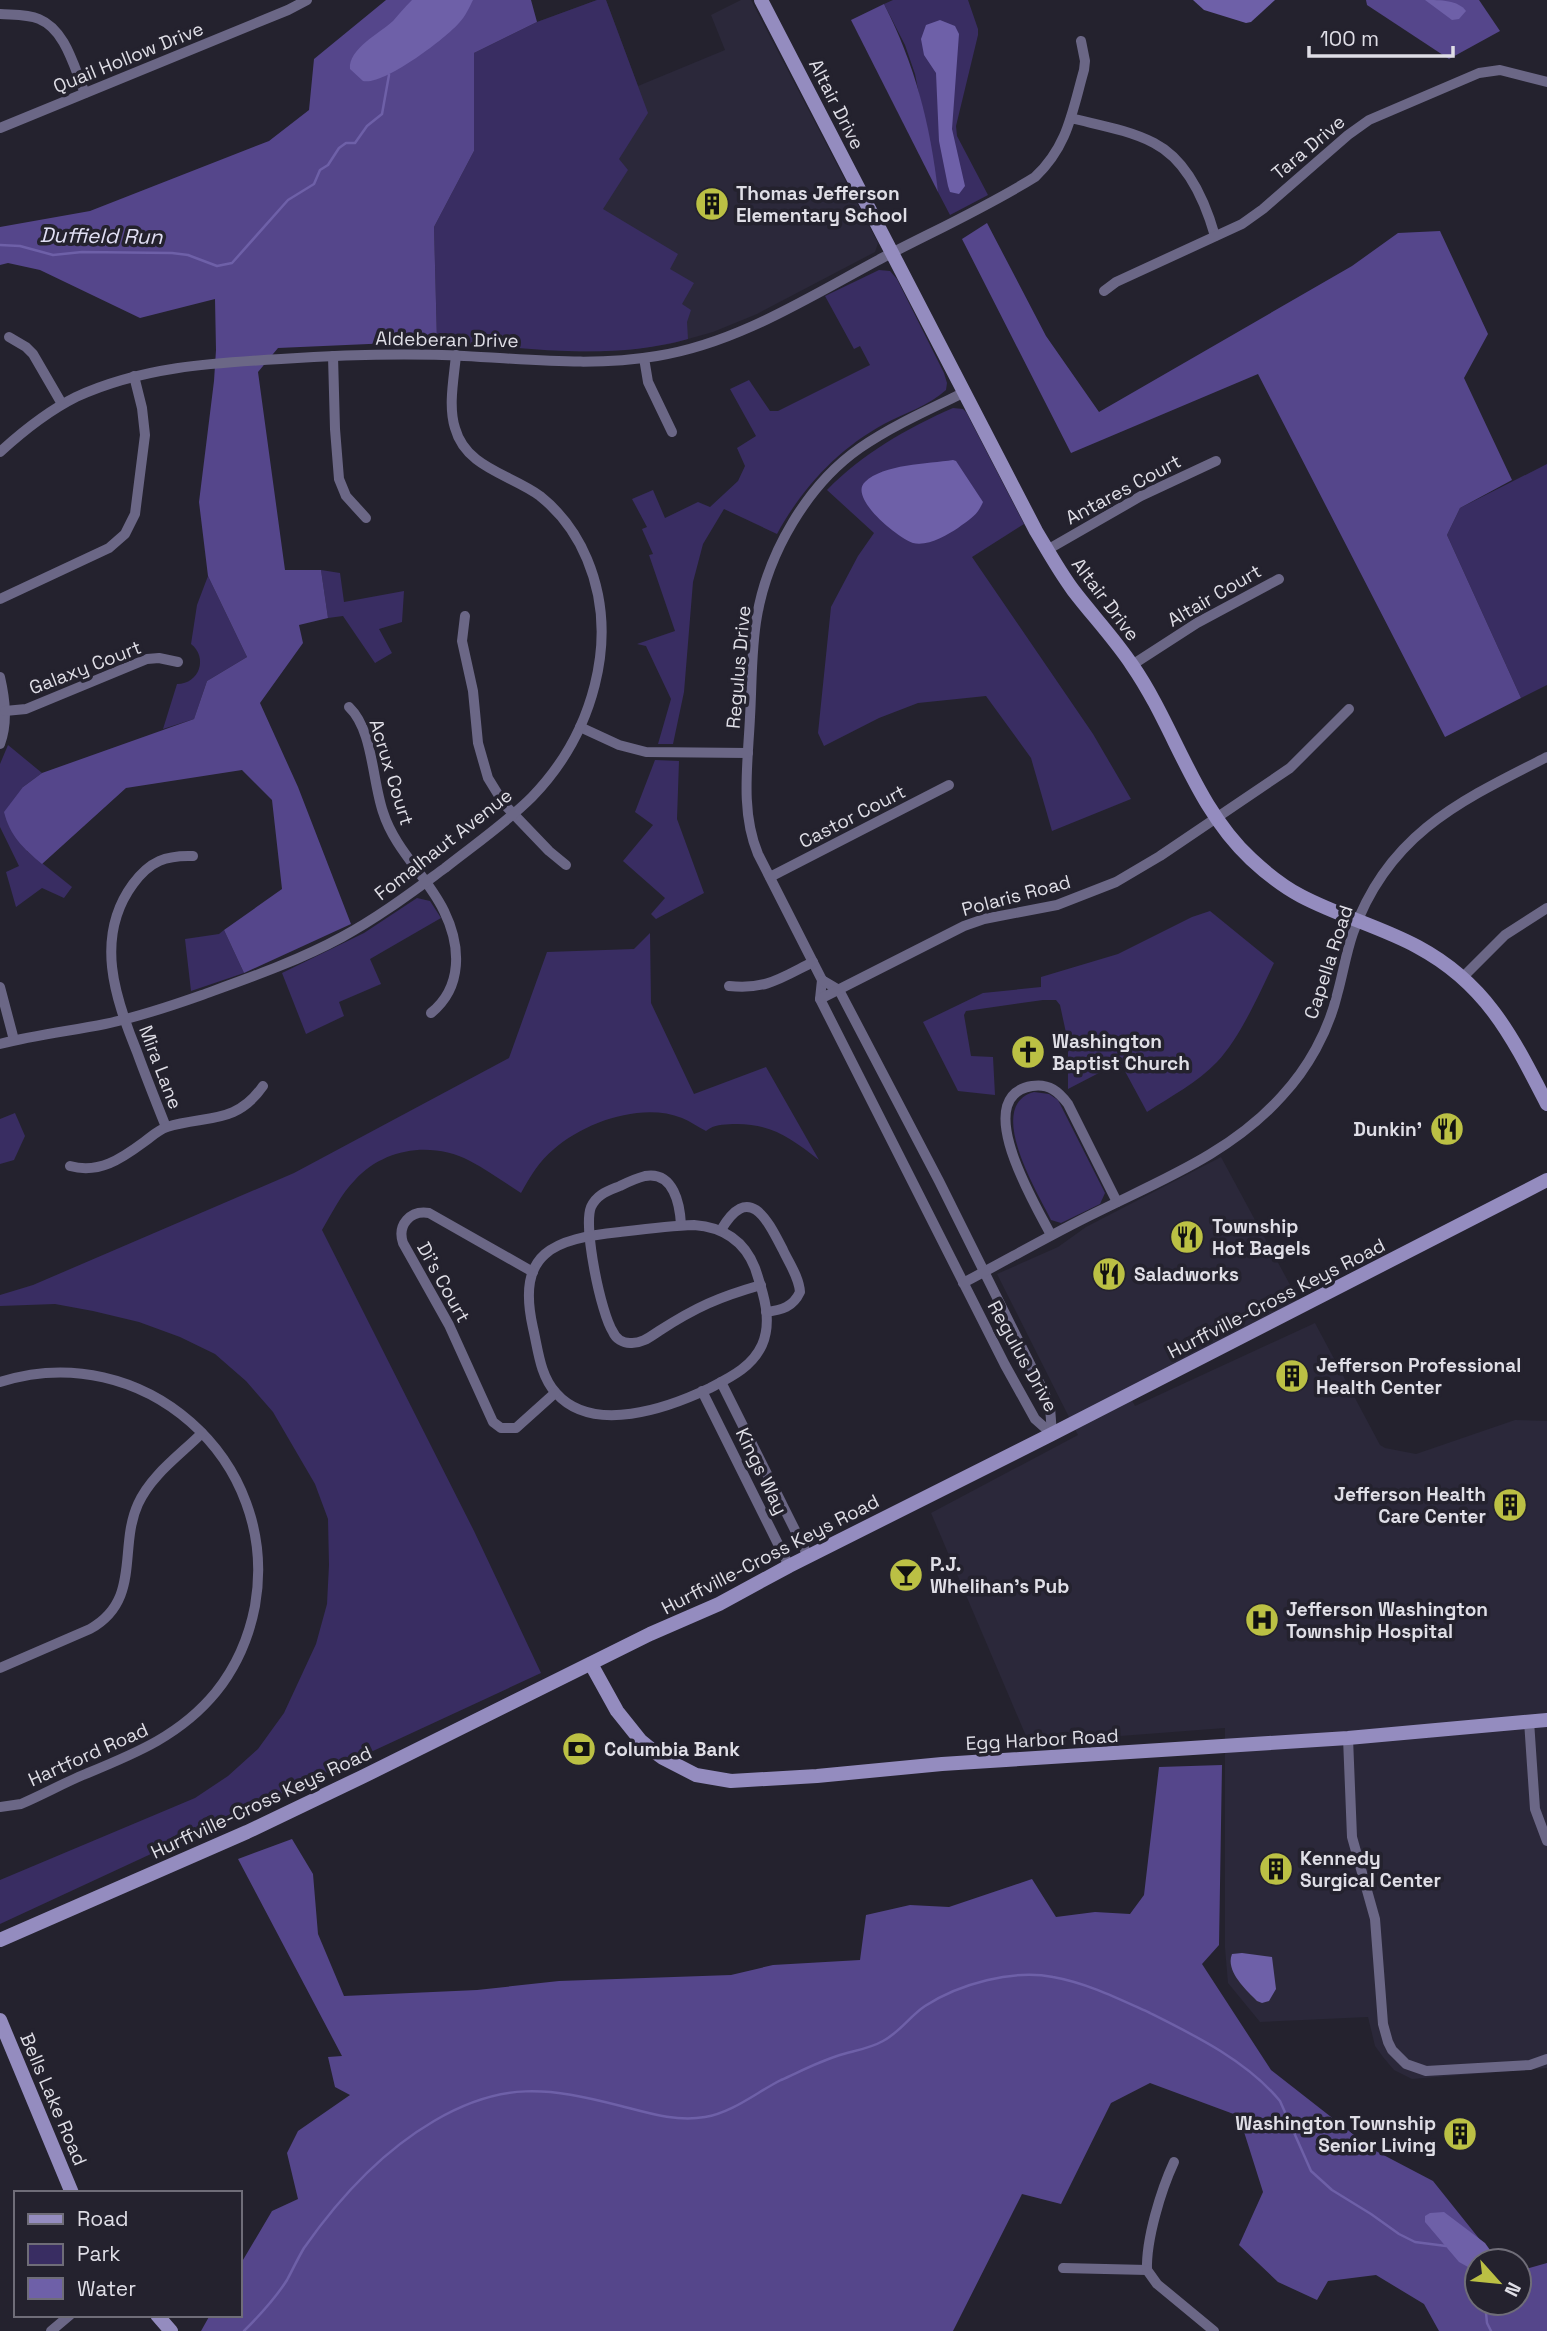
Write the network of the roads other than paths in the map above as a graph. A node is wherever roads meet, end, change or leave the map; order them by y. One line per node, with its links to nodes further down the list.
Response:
1 (307, 0): 6 (street, Quail Hollow Drive)
2 (761, 0): 10 (main road, Altair Drive)
3 (0, 14): 6 (street)
4 (1081, 41): 7 (street, Aldeberan Drive)
5 (1547, 82): 9 (street, Tara Drive)
6 (85, 93): 8 (street, Quail Hollow Drive)
7 (1071, 118): 9 (street); 10 (street, Aldeberan Drive)
8 (0, 128)
9 (1215, 236): 11 (street, Tara Drive)
10 (892, 253): 15 (street, Aldeberan Drive); 17 (main road, Altair Drive)
11 (1104, 291)
12 (9, 337): 18 (street)
13 (456, 355): 14 (street, Aldeberan Drive); 15 (street, Aldeberan Drive); 33 (street, Fomalhaut Avenue)
14 (333, 356): 16 (street, Aldeberan Drive); 22 (street)
15 (644, 358): 19 (street)
16 (134, 376): 18 (street, Aldeberan Drive); 25 (street)
17 (963, 393): 23 (main road, Altair Drive); 35 (street, Regulus Drive)
18 (62, 404): 20 (street, Aldeberan Drive)
19 (671, 432)
20 (0, 452)
21 (1216, 461): 23 (street, Antares Court)
22 (366, 518)
23 (1047, 550): 28 (main road, Altair Drive)
24 (1279, 579): 28 (street, Altair Court)
25 (0, 599)
26 (464, 616): 38 (street)
27 (178, 662): 32 (street, Galaxy Court)
28 (1132, 665): 39 (main road, Altair Drive)
29 (0, 677): 32 (street)
30 (349, 707): 43 (street, Acrux Court)
31 (1349, 709): 39 (street, Polaris Road)
32 (5, 711): 34 (street)
33 (580, 727): 35 (street); 38 (street, Fomalhaut Avenue)
34 (0, 744)
35 (748, 753): 42 (street, Regulus Drive)
36 (1547, 757): 45 (street, Capella Road)
37 (949, 785): 42 (street, Castor Court)
38 (513, 814): 41 (street); 43 (street, Fomalhaut Avenue)
39 (1217, 818): 45 (main road, Altair Drive); 51 (street, Polaris Road)
40 (193, 856): 54 (street, Mira Lane)
41 (566, 865)
42 (770, 877): 46 (street, Regulus Drive)
43 (425, 883): 53 (street, Acrux Court); 54 (street, Fomalhaut Avenue)
44 (1547, 908): 47 (street)
45 (1358, 921): 47 (main road, Altair Drive); 62 (street, Capella Road)
46 (813, 962): 48 (street, Regulus Drive); 49 (street)
47 (1462, 978): 58 (main road, Altair Drive)
48 (821, 980): 51 (street); 52 (street, Regulus Drive)
49 (729, 986)
50 (0, 987): 55 (street)
51 (839, 990): 52 (street, Polaris Road); 68 (street, Regulus Drive)
52 (820, 999): 69 (street, Regulus Drive)
53 (431, 1013)
54 (124, 1019): 55 (street, Fomalhaut Avenue); 59 (street, Mira Lane)
55 (14, 1040): 56 (street, Fomalhaut Avenue)
56 (0, 1044)
57 (263, 1086): 59 (street)
58 (1547, 1104)
59 (166, 1128): 60 (street)
60 (70, 1166)
61 (1547, 1180): 79 (main road, Hurffville-Cross Keys Road)
62 (1117, 1202): 66 (street, Capella Road); 66 (street)
63 (681, 1225): 64 (street); 65 (street); 65 (street)
64 (721, 1230): 70 (street); 71 (street)
65 (590, 1235): 67 (street); 70 (street)
66 (1051, 1235): 68 (street, Capella Road)
67 (533, 1272): 77 (street); 77 (street, Di's Court)
68 (984, 1272): 69 (street, Capella Road); 72 (street, Regulus Drive)
69 (963, 1283): 73 (street, Regulus Drive)
70 (761, 1285): 71 (street)
71 (766, 1312): 75 (street)
72 (1024, 1351): 73 (street); 79 (street, Regulus Drive)
73 (1003, 1362): 79 (street, Regulus Drive)
74 (0, 1382): 78 (street, Hartford Road)
75 (721, 1382): 76 (street); 80 (street, Kings Way)
76 (702, 1391): 77 (street); 81 (street, Kings Way)
77 (555, 1393)
78 (202, 1433): 83 (street); 89 (street, Hartford Road)
79 (1052, 1434): 80 (main road, Hurffville-Cross Keys Road)
80 (808, 1556): 81 (main road, Hurffville-Cross Keys Road)
81 (789, 1566): 82 (main road, Hurffville-Cross Keys Road)
82 (591, 1664): 84 (main road, Hurffville-Cross Keys Road); 85 (main road, Egg Harbor Road)
83 (0, 1668)
84 (562, 1678): 85 (main road); 91 (main road, Hurffville-Cross Keys Road)
85 (613, 1705): 88 (main road, Egg Harbor Road)
86 (1547, 1720): 87 (main road, Egg Harbor Road)
87 (1530, 1721): 88 (main road, Egg Harbor Road); 90 (street)
88 (1348, 1738): 93 (street)
89 (0, 1807)
90 (1547, 1841)
91 (0, 1940)
92 (0, 2020): 95 (main road, Bells Lake Road)
93 (1547, 2059)
94 (1174, 2162): 97 (street)
95 (71, 2191)
96 (1063, 2268): 97 (street)
97 (1147, 2270): 102 (street)
98 (68, 2317): 100 (street)
99 (159, 2317): 101 (main road)
100 (51, 2331)
101 (170, 2331)
102 (1214, 2331)

